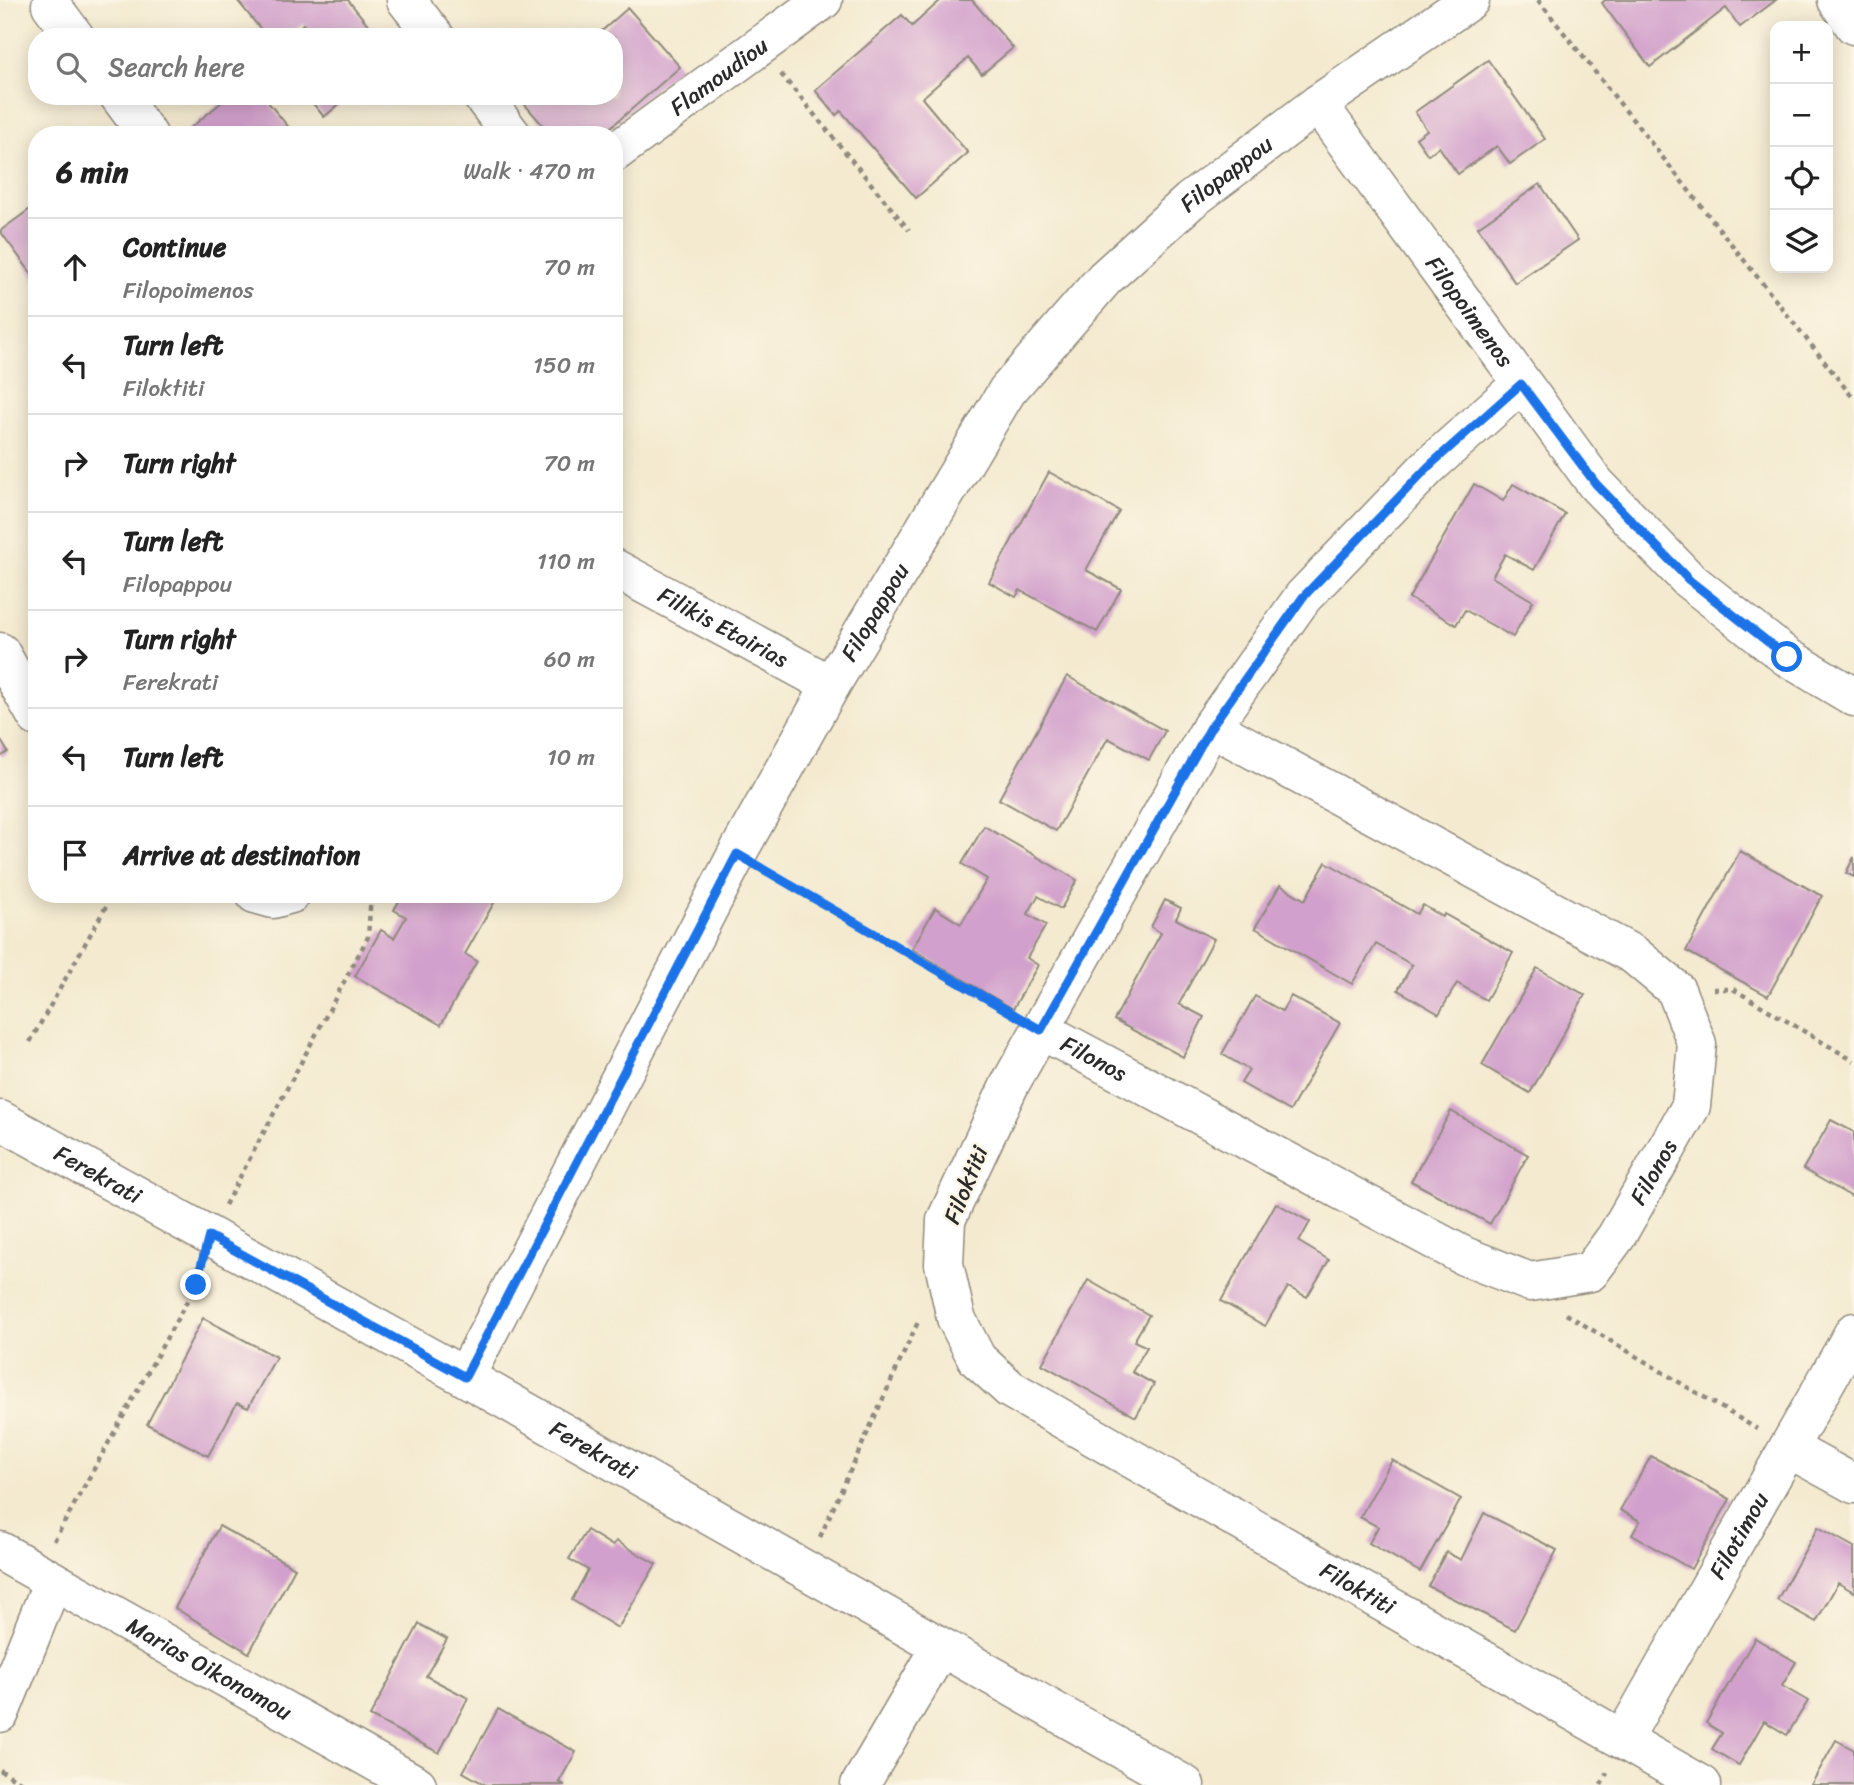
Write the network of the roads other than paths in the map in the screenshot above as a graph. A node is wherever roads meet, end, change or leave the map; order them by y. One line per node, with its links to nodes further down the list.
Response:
1 (406, 0): 8 (street)
2 (823, 0): 14 (street, Flamoudiou)
3 (1470, 0): 9 (street, Filopappou)
4 (1837, 0): 6 (street)
5 (51, 5): 7 (street)
6 (1854, 25)
7 (68, 28)
8 (428, 28)
9 (1318, 104): 15 (street, Filopoimenos); 18 (street, Filopappou)
10 (126, 105): 12 (street)
11 (489, 105): 13 (street)
12 (141, 126)
13 (505, 126)
14 (623, 146)
15 (1521, 384): 19 (street, Filopoimenos); 21 (street, Filoktiti)
16 (623, 573): 18 (street, Filikis Etairias)
17 (0, 652): 20 (street)
18 (831, 685): 25 (street, Filopappou)
19 (1854, 696)
20 (28, 701)
21 (1211, 727): 22 (street, Filoktiti); 22 (street, Filonos)
22 (1041, 1030): 32 (street, Filoktiti)
23 (0, 1120): 25 (street, Ferekrati)
24 (1854, 1332): 26 (street, Filotimou)
25 (465, 1377): 30 (street, Ferekrati)
26 (1788, 1448): 27 (street); 32 (street, Filotimou)
27 (1854, 1484)
28 (0, 1551): 29 (street, Marias Oikonomou)
29 (45, 1576): 31 (street); 33 (street, Marias Oikonomou)
30 (941, 1647): 34 (street); 35 (street, Ferekrati)
31 (0, 1713)
32 (1623, 1739): 36 (street, Filoktiti)
33 (417, 1785)
34 (860, 1785)
35 (1185, 1785)
36 (1702, 1785)

